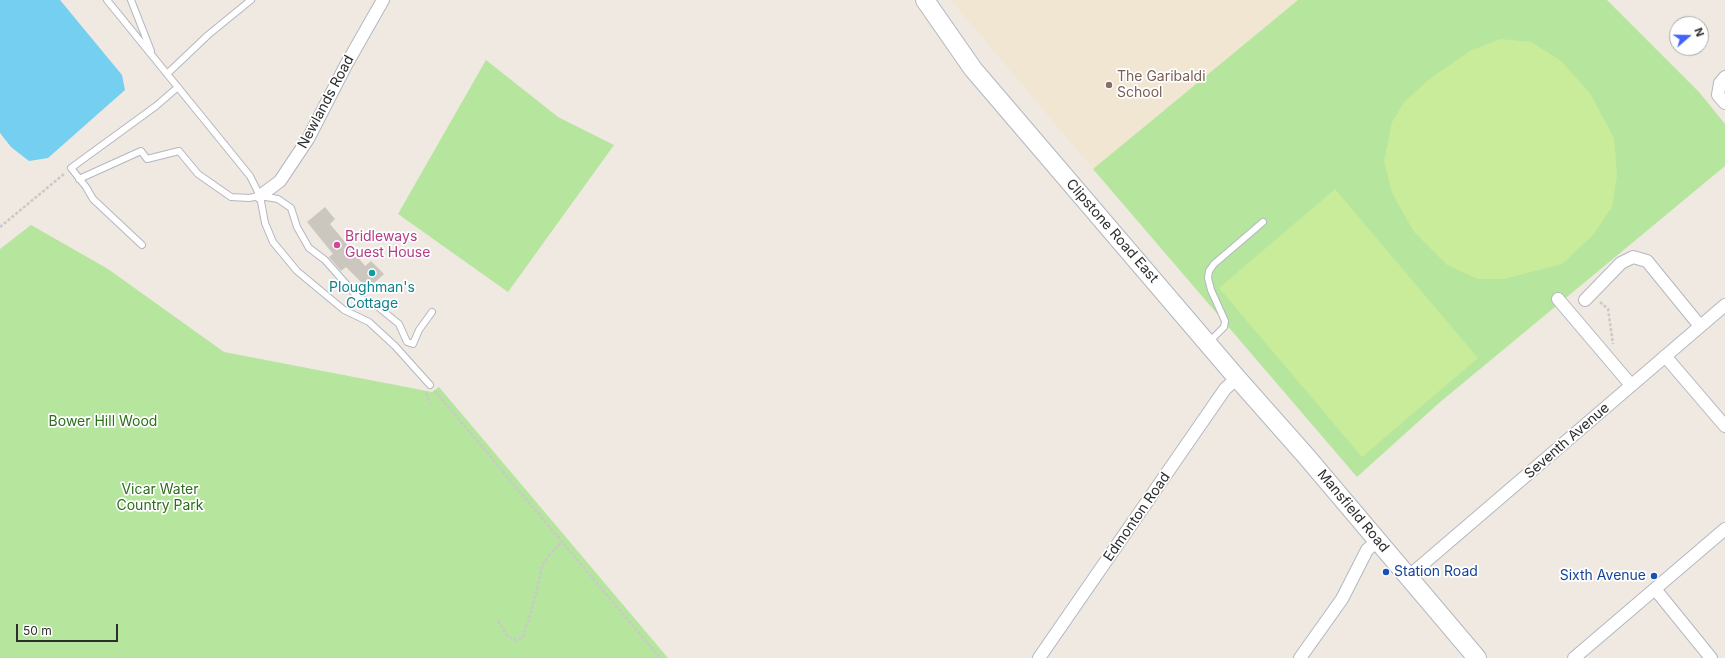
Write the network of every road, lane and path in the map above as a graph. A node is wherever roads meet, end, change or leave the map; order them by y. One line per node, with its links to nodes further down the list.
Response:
1 (106, 0): 6 (lane)
2 (131, 0): 6 (lane)
3 (251, 0): 7 (lane)
4 (383, 0): 13 (street, Newlands Road)
5 (925, 0): 22 (main road, Clipstone Road East)
6 (152, 56): 7 (lane)
7 (167, 74): 9 (lane)
8 (1725, 76): 10 (street)
9 (178, 87): 11 (lane); 13 (lane)
10 (1725, 104)
11 (70, 168): 12 (lane); 15 (path)
12 (80, 179): 13 (lane); 16 (lane)
13 (260, 196): 20 (lane); 26 (lane)
14 (1263, 222): 22 (lane)
15 (0, 227)
16 (142, 245)
17 (1558, 298): 24 (street)
18 (1584, 300): 21 (street); 24 (path)
19 (1725, 305): 21 (street, Seventh Avenue)
20 (432, 312)
21 (1700, 326): 23 (street, Seventh Avenue)
22 (1208, 343): 25 (main road, Clipstone Road East)
23 (1665, 356): 27 (street, Seventh Avenue); 28 (street)
24 (1616, 367): 27 (street)
25 (1237, 378): 29 (main road, Clipstone Road East); 37 (street, Edmonton Road)
26 (430, 385): 32 (path)
27 (1631, 385): 33 (street, Seventh Avenue)
28 (1725, 426)
29 (1306, 456): 31 (main road, Mansfield Road)
30 (1725, 529): 34 (street)
31 (1378, 540): 33 (main road, Mansfield Road); 38 (street)
32 (562, 542): 35 (path); 36 (path)
33 (1409, 576): 39 (main road, Mansfield Road)
34 (1655, 589): 40 (street); 41 (street)
35 (498, 621)
36 (660, 658)
37 (1040, 658)
38 (1300, 658)
39 (1477, 658)
40 (1574, 658)
41 (1711, 658)

